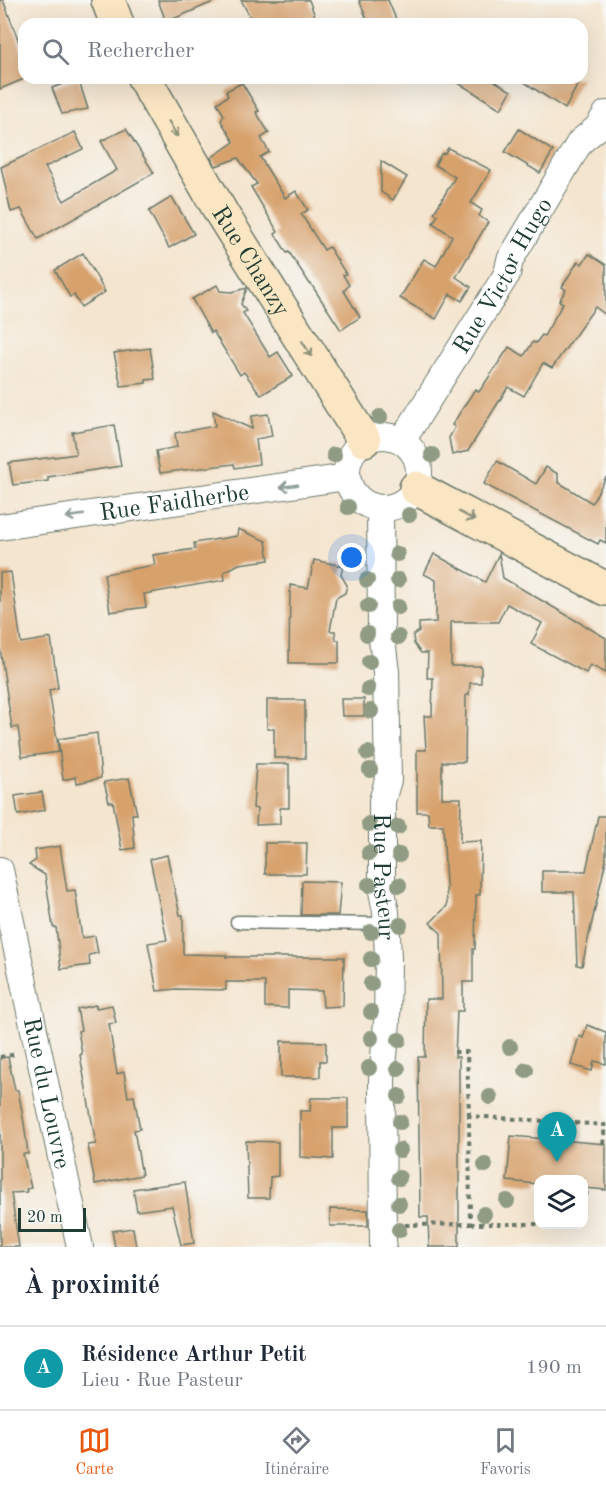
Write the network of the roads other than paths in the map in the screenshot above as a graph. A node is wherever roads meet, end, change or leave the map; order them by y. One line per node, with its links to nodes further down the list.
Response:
1 (108, 0): 2 (street)
2 (115, 18)
3 (147, 84): 5 (street, Rue Chanzy, one-way to 5)
4 (606, 114): 6 (street, Rue Victor Hugo)
5 (364, 440): 6 (street); 7 (street)
6 (402, 441): 8 (street)
7 (347, 477): 9 (street); 10 (street, Rue Faidherbe, one-way to 10)
8 (416, 488): 9 (street); 11 (street, one-way to 11)
9 (380, 508): 14 (street, Rue Pasteur)
10 (0, 527)
11 (606, 590)
12 (0, 870): 16 (street, Rue du Louvre)
13 (237, 922): 14 (lane)
14 (387, 924): 15 (street, Rue Pasteur)
15 (383, 1236)
16 (80, 1247)

